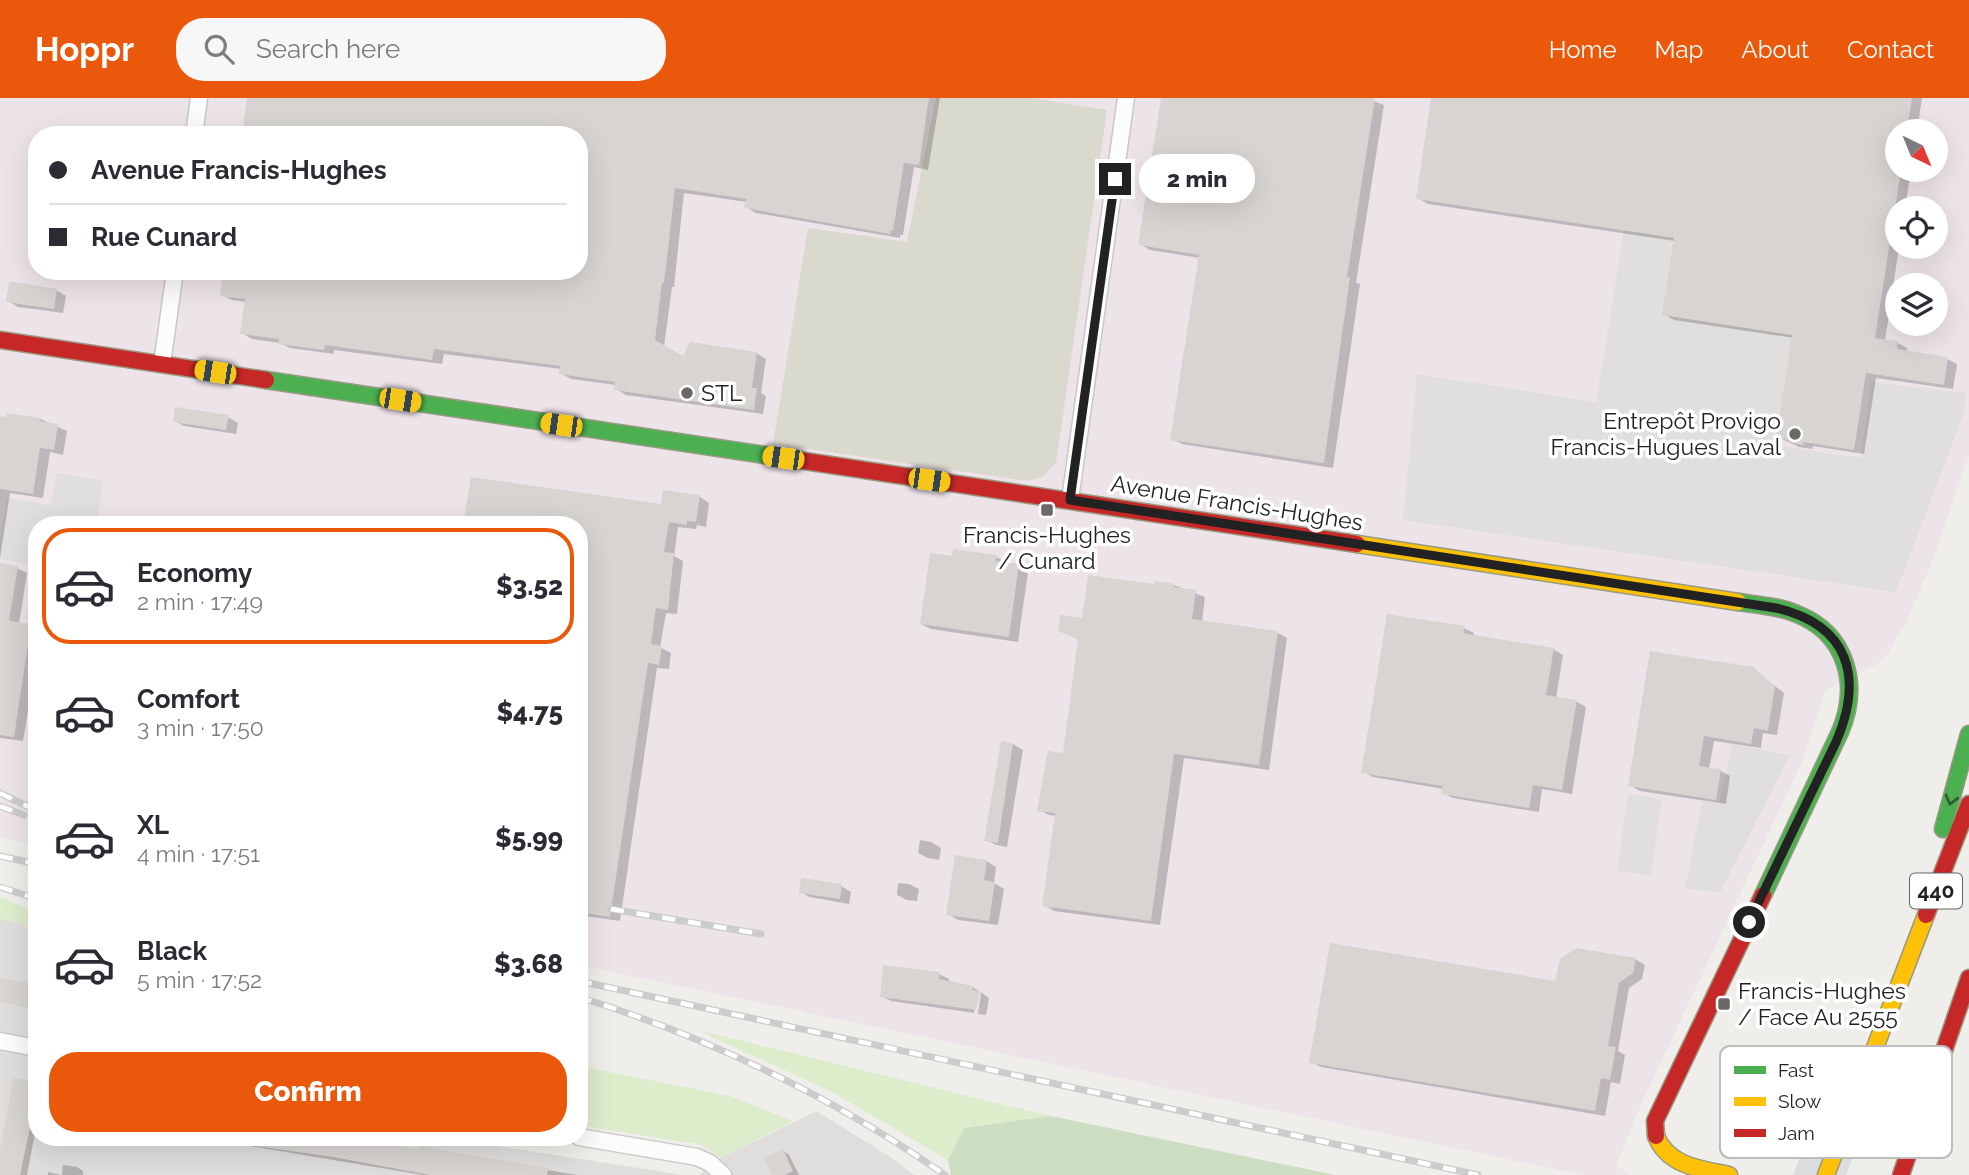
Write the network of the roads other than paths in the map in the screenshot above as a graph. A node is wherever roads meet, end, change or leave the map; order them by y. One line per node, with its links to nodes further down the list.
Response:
1 (199, 98): 3 (street)
2 (1126, 98): 7 (street)
3 (195, 126)
4 (174, 280): 6 (street)
5 (0, 340): 6 (main road, Avenue Francis-Hughes)
6 (162, 364): 7 (main road, Avenue Francis-Hughes)
7 (1070, 500): 22 (main road, Avenue Francis-Hughes)
8 (1969, 734): 10 (main road, one-way to 10)
9 (1969, 804): 10 (main road, 440)
10 (1902, 977): 15 (main road, 440)
11 (1969, 978): 16 (main road)
12 (1969, 1005): 17 (main road)
13 (0, 1041): 14 (street)
14 (28, 1046)
15 (1876, 1046)
16 (1945, 1046)
17 (1945, 1046)
18 (588, 1138): 21 (street)
19 (1833, 1158): 23 (main road, 440)
20 (1907, 1158): 24 (main road)
21 (720, 1172)
22 (1729, 1175)
23 (1826, 1175)
24 (1901, 1175)

